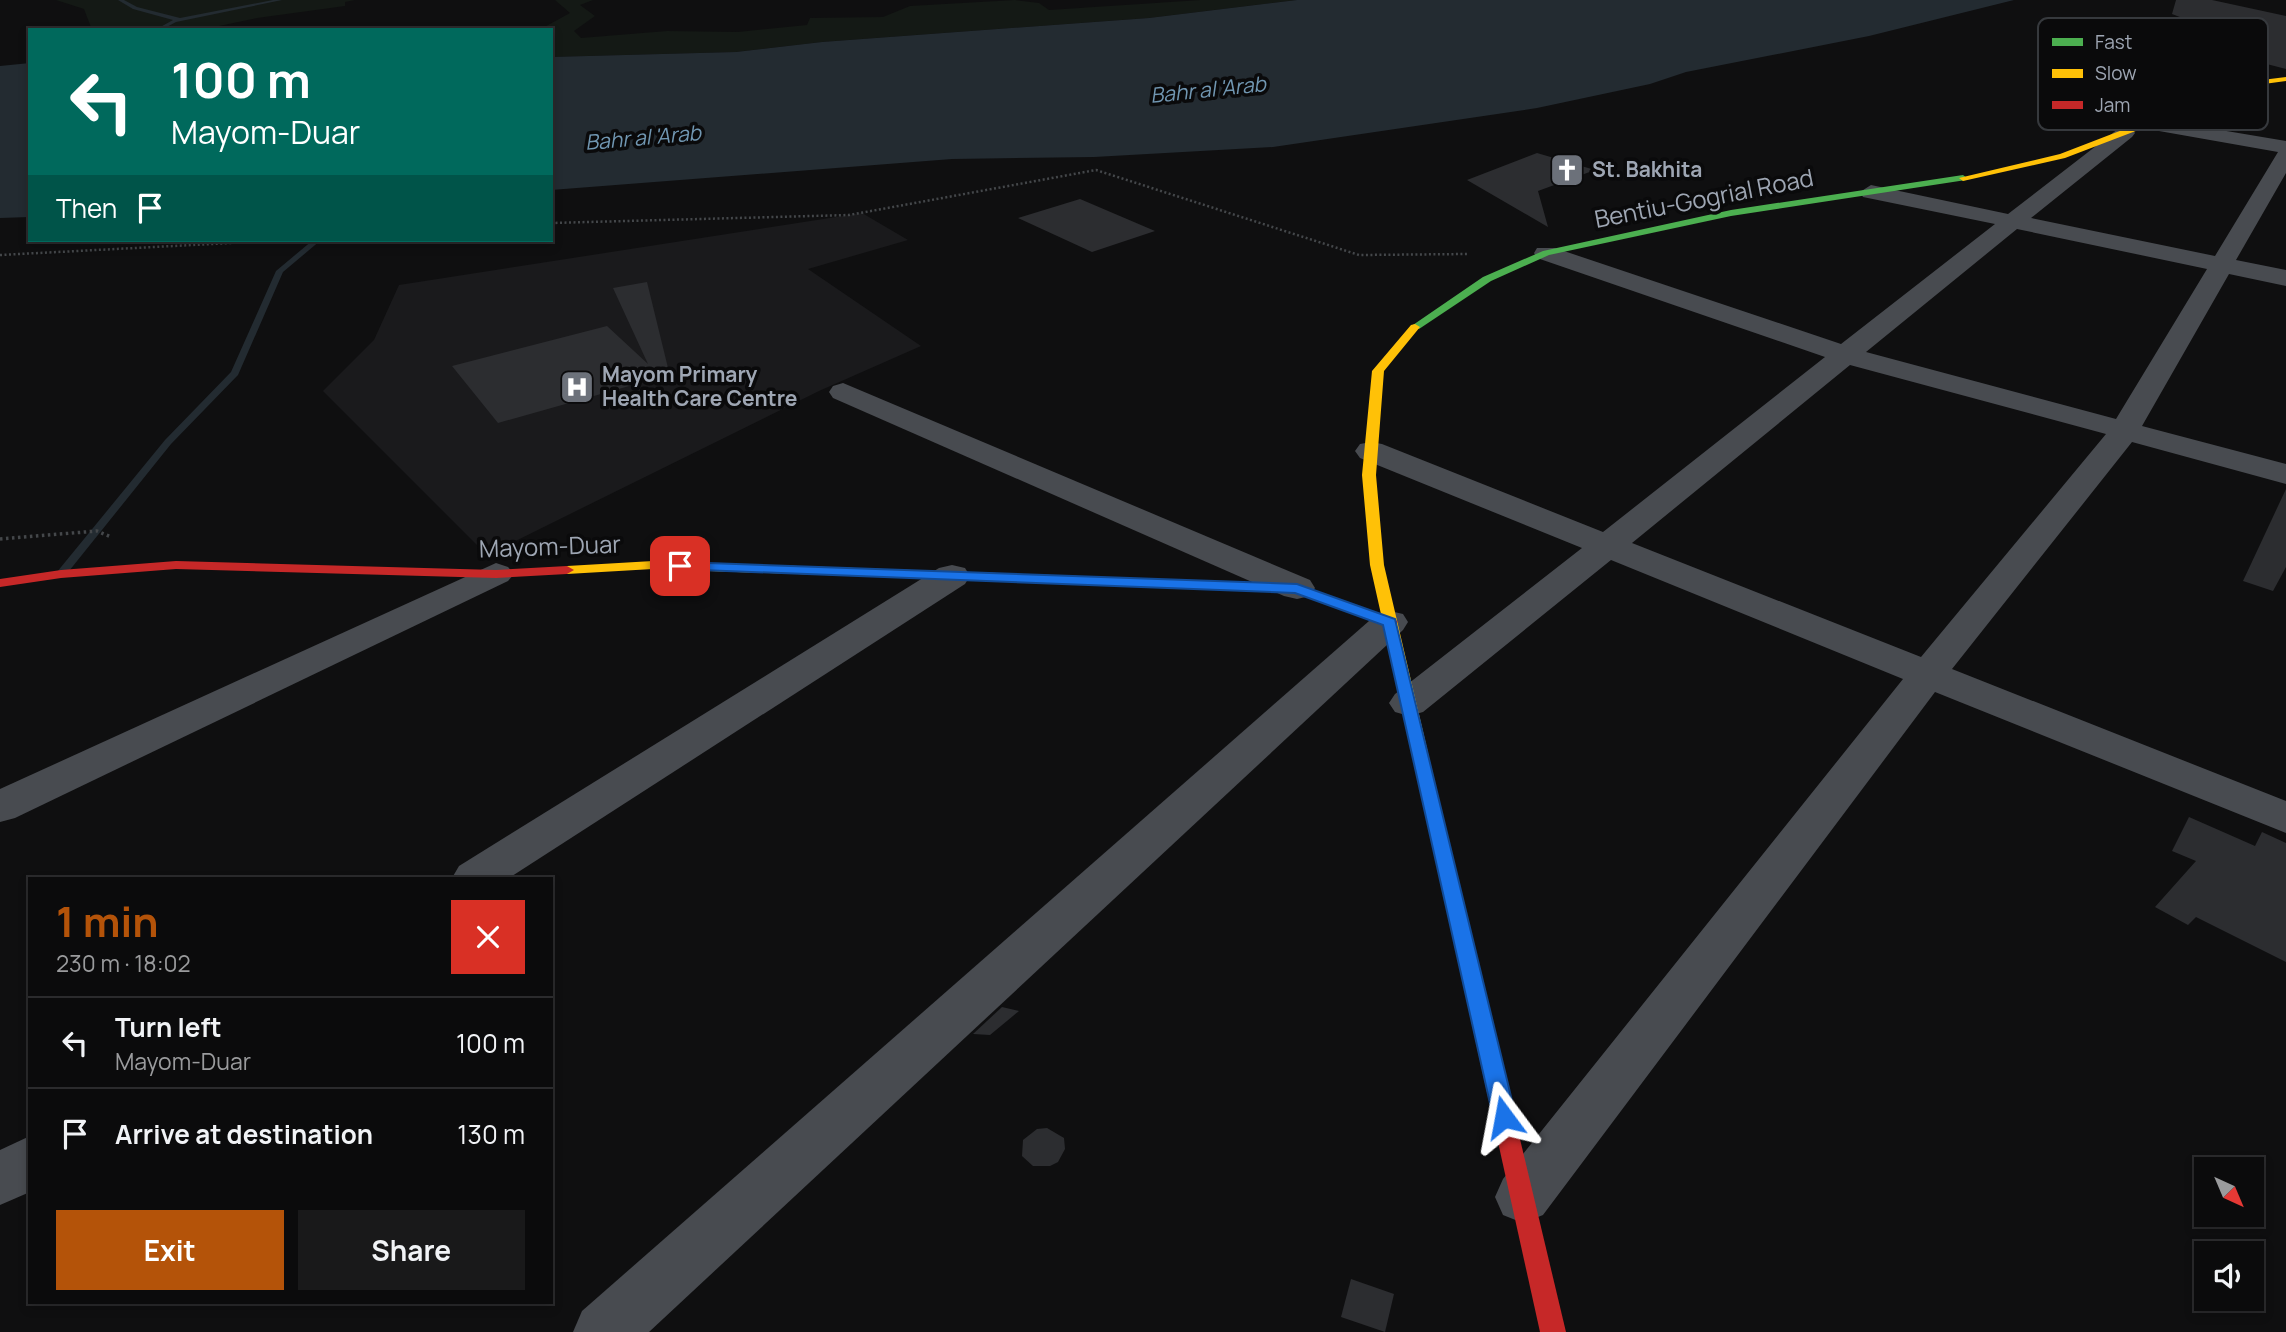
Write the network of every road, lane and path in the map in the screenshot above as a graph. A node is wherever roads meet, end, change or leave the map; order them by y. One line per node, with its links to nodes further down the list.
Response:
1 (2286, 79): 2 (main road, Bentiu-Gogrial Road)
2 (2268, 81)
3 (2134, 130): 5 (main road, Bentiu-Gogrial Road)
4 (2185, 130): 6 (street)
5 (2126, 133): 8 (main road, Bentiu-Gogrial Road); 9 (street)
6 (2286, 147)
7 (2286, 155): 14 (street)
8 (1871, 192): 9 (street); 12 (main road, Bentiu-Gogrial Road)
9 (2013, 221): 14 (street); 16 (street)
10 (553, 223): 12 (path)
11 (250, 242): 13 (path)
12 (1546, 253): 16 (street); 19 (main road, Bentiu-Gogrial Road)
13 (0, 255)
14 (2222, 264): 15 (street); 18 (street)
15 (2286, 278)
16 (1843, 354): 18 (street); 21 (street)
17 (843, 392): 25 (street)
18 (2123, 433): 20 (street); 27 (street)
19 (1371, 451): 21 (street); 26 (main road, Bentiu-Gogrial Road)
20 (2286, 474)
21 (1608, 546): 27 (street); 28 (street)
22 (496, 574): 23 (main road, Mayom-Duar); 24 (main road, Mayom-Duar); 29 (street)
23 (952, 576): 25 (main road, Mayom-Duar); 31 (street)
24 (0, 583)
25 (1297, 588): 26 (main road, Mayom-Duar)
26 (1390, 622): 28 (main road, Bentiu-Gogrial Road); 35 (street)
27 (1928, 674): 30 (street); 34 (street)
28 (1409, 702): 34 (main road, Bentiu-Gogrial Road)
29 (0, 807)
30 (2286, 818)
31 (477, 877)
32 (28, 1162): 33 (street)
33 (0, 1180)
34 (1523, 1197): 36 (main road, Bentiu-Gogrial Road)
35 (604, 1332)
36 (1553, 1332)

